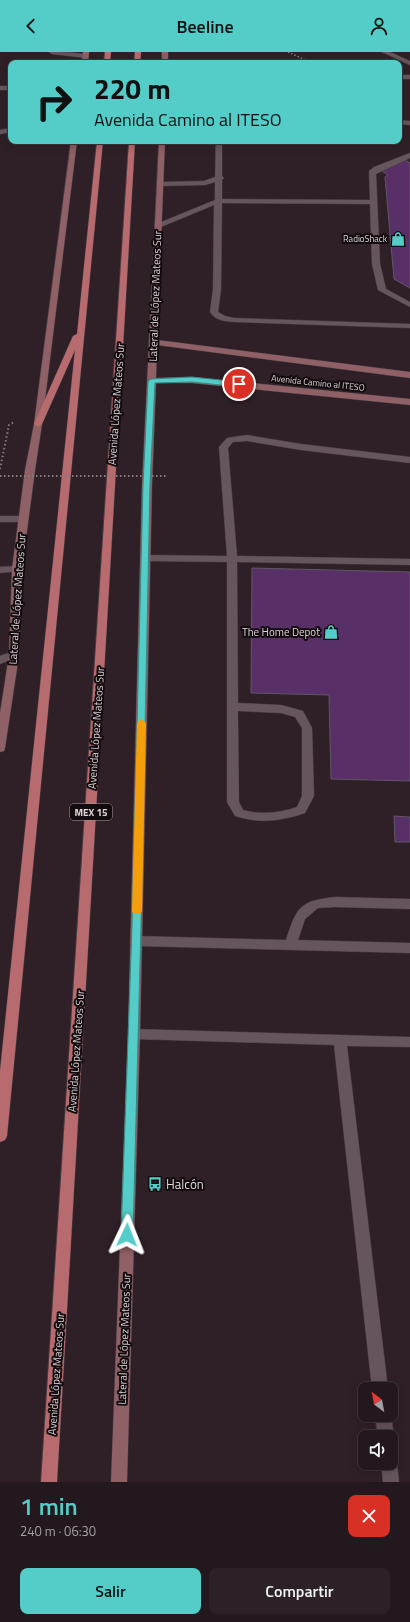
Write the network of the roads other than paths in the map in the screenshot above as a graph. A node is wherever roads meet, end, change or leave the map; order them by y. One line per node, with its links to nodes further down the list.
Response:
1 (52, 52): 3 (street)
2 (385, 52): 4 (street)
3 (86, 54)
4 (410, 62)
5 (74, 144): 23 (main road, Lateral de López Mateos Sur)
6 (100, 144): 17 (main road)
7 (132, 144): 46 (main road, Avenida López Mateos Sur / MEX 15)
8 (162, 144): 12 (main road, Lateral de López Mateos Sur)
9 (219, 144): 11 (street)
10 (410, 155): 14 (street)
11 (220, 178): 12 (street); 13 (street)
12 (160, 184): 15 (main road, Lateral de López Mateos Sur)
13 (219, 201): 14 (street); 15 (street); 18 (street)
14 (373, 202): 16 (street)
15 (158, 225): 19 (main road, Lateral de López Mateos Sur)
16 (410, 305)
17 (81, 326): 23 (main road); 43 (main road)
18 (410, 326)
19 (153, 342): 20 (main road, Avenida Camino al ITESO); 21 (main road, Lateral de López Mateos Sur)
20 (410, 374)
21 (151, 381): 22 (main road, Avenida Camino al ITESO); 27 (main road, Lateral de López Mateos Sur)
22 (410, 402)
23 (38, 424): 26 (main road, Lateral de López Mateos Sur)
24 (410, 460): 28 (street)
25 (0, 519): 26 (street)
26 (24, 519): 31 (main road, Lateral de López Mateos Sur)
27 (145, 558): 28 (street); 37 (main road, Lateral de López Mateos Sur)
28 (232, 559): 29 (street); 34 (street)
29 (410, 562)
30 (0, 570): 31 (street)
31 (17, 570): 32 (main road, Lateral de López Mateos Sur)
32 (14, 655): 33 (street); 35 (main road, Lateral de López Mateos Sur)
33 (0, 660)
34 (232, 707): 34 (street)
35 (0, 748)
36 (410, 904): 38 (street)
37 (136, 941): 38 (street); 40 (main road, Lateral de López Mateos Sur)
38 (291, 944): 39 (street)
39 (410, 948)
40 (134, 1034): 41 (street); 47 (main road, Lateral de López Mateos Sur)
41 (340, 1040): 42 (street); 44 (street)
42 (410, 1042)
43 (0, 1136)
44 (379, 1382)
45 (390, 1470): 48 (street)
46 (50, 1482)
47 (119, 1482)
48 (391, 1482)

